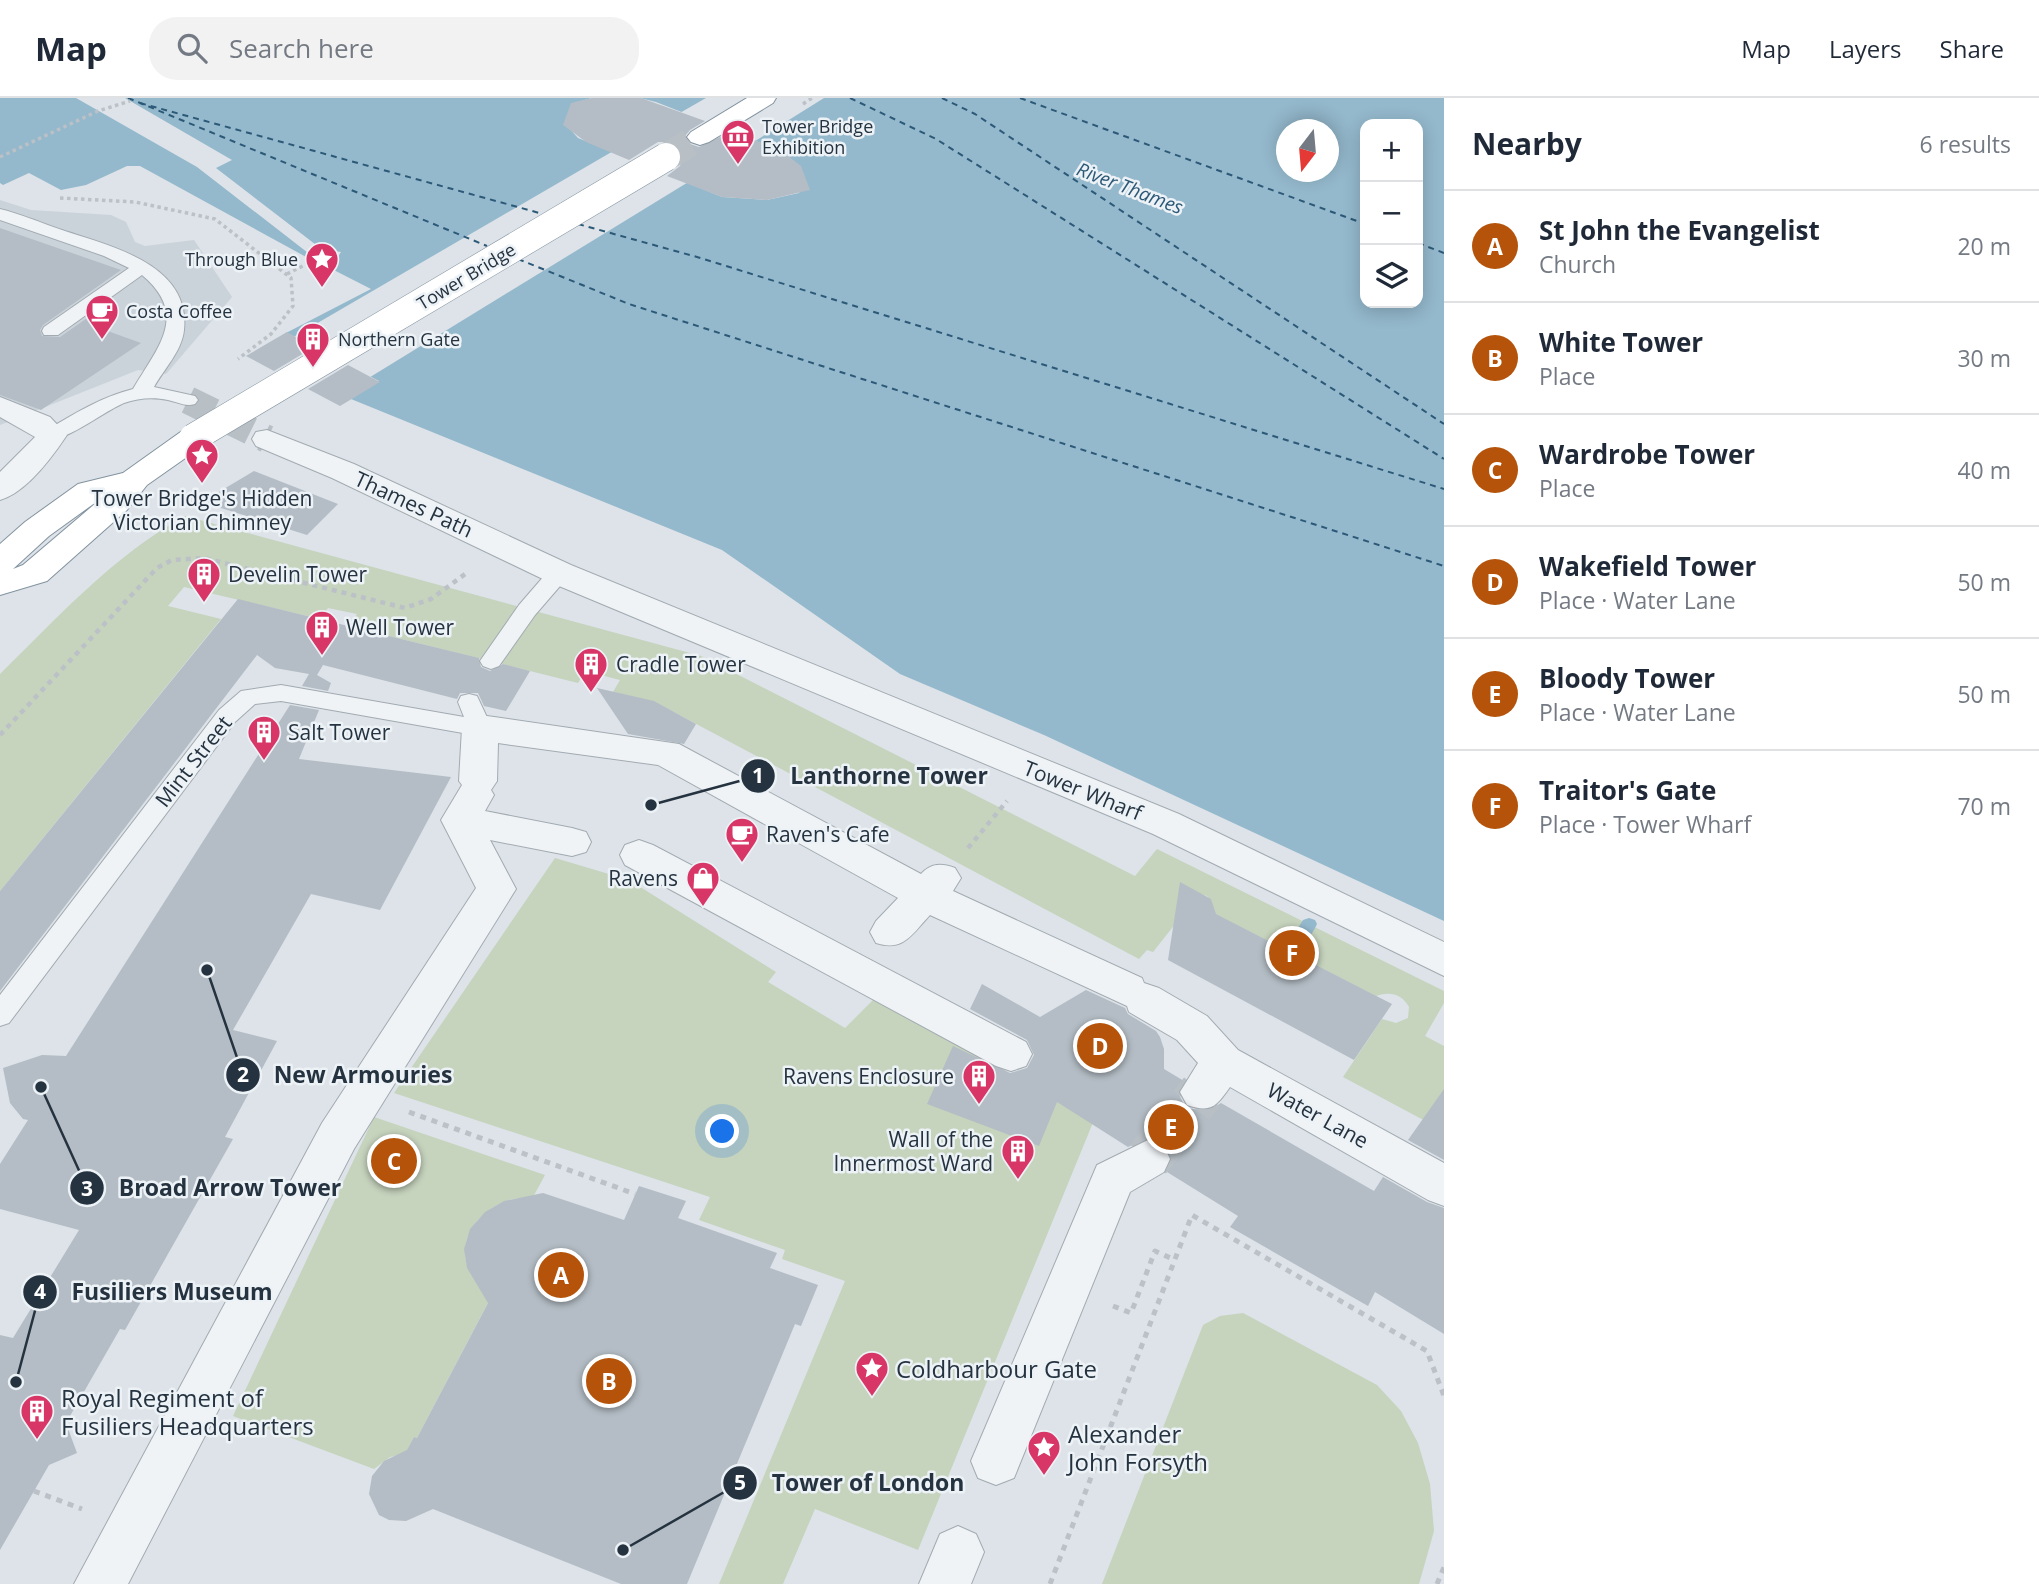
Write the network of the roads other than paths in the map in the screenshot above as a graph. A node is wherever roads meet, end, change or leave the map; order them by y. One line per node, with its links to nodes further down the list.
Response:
1 (764, 98): 2 (highway)
2 (700, 137)
3 (666, 157): 12 (highway, Tower Bridge, bridge)
4 (0, 214): 5 (lane)
5 (142, 267): 6 (lane); 7 (lane)
6 (51, 331)
7 (141, 391): 8 (lane); 10 (lane)
8 (187, 400)
9 (0, 406): 10 (street)
10 (52, 435): 13 (street)
11 (267, 439): 15 (street, Thames Path)
12 (136, 478): 14 (highway); 16 (highway)
13 (0, 491)
14 (0, 562)
15 (559, 573): 17 (lane); 24 (street, Tower Wharf)
16 (0, 584)
17 (491, 661)
18 (474, 715): 19 (street); 22 (street, Water Lane); 25 (lane, Mint Street)
19 (471, 799): 20 (street); 30 (street)
20 (572, 842)
21 (639, 855): 23 (street)
22 (944, 874): 23 (street); 28 (street, Water Lane)
23 (873, 950): 26 (street)
24 (1444, 960)
25 (0, 1016)
26 (1011, 1054)
27 (1148, 1159): 29 (street)
28 (1444, 1186)
29 (996, 1461)
30 (100, 1584)

